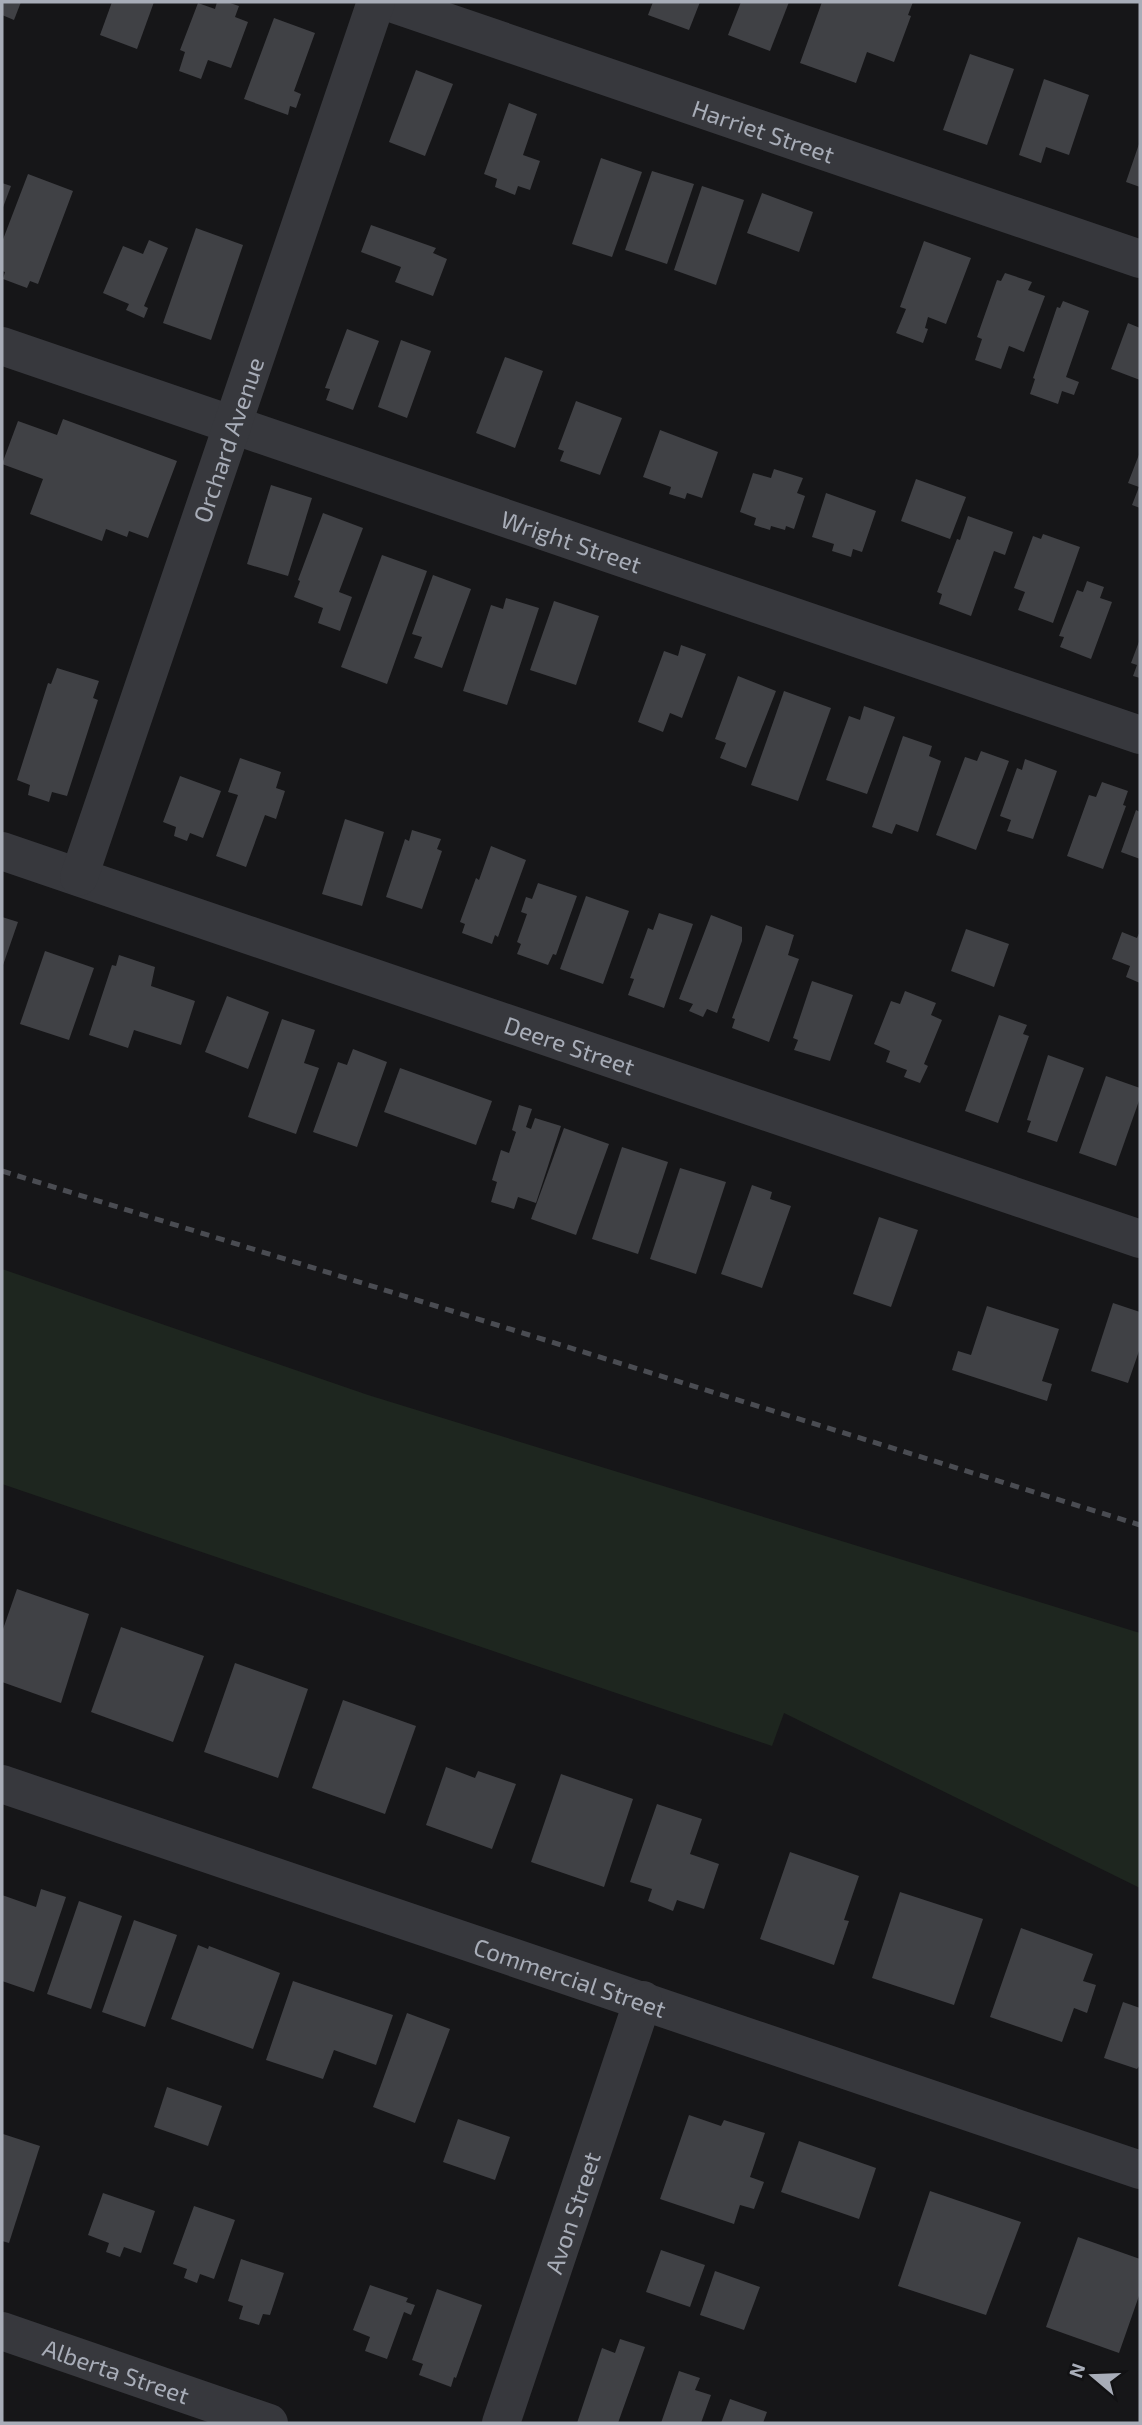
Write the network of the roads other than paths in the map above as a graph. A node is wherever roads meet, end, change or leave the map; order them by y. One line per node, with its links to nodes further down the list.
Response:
1 (376, 2): 5 (street, Orchard Avenue)
2 (388, 2): 3 (street, Harriet Street)
3 (1140, 259)
4 (2, 346): 5 (street, Wright Street)
5 (233, 425): 6 (street, Wright Street); 8 (street, Orchard Avenue)
6 (1140, 735)
7 (2, 850): 8 (street, Deere Street)
8 (79, 877): 9 (street, Deere Street)
9 (1140, 1239)
10 (2, 1784): 11 (street, Commercial Street)
11 (643, 2000): 12 (street, Commercial Street); 15 (street, Avon Street)
12 (1140, 2169)
13 (2, 2331): 14 (street, Alberta Street)
14 (269, 2423)
15 (501, 2423)

